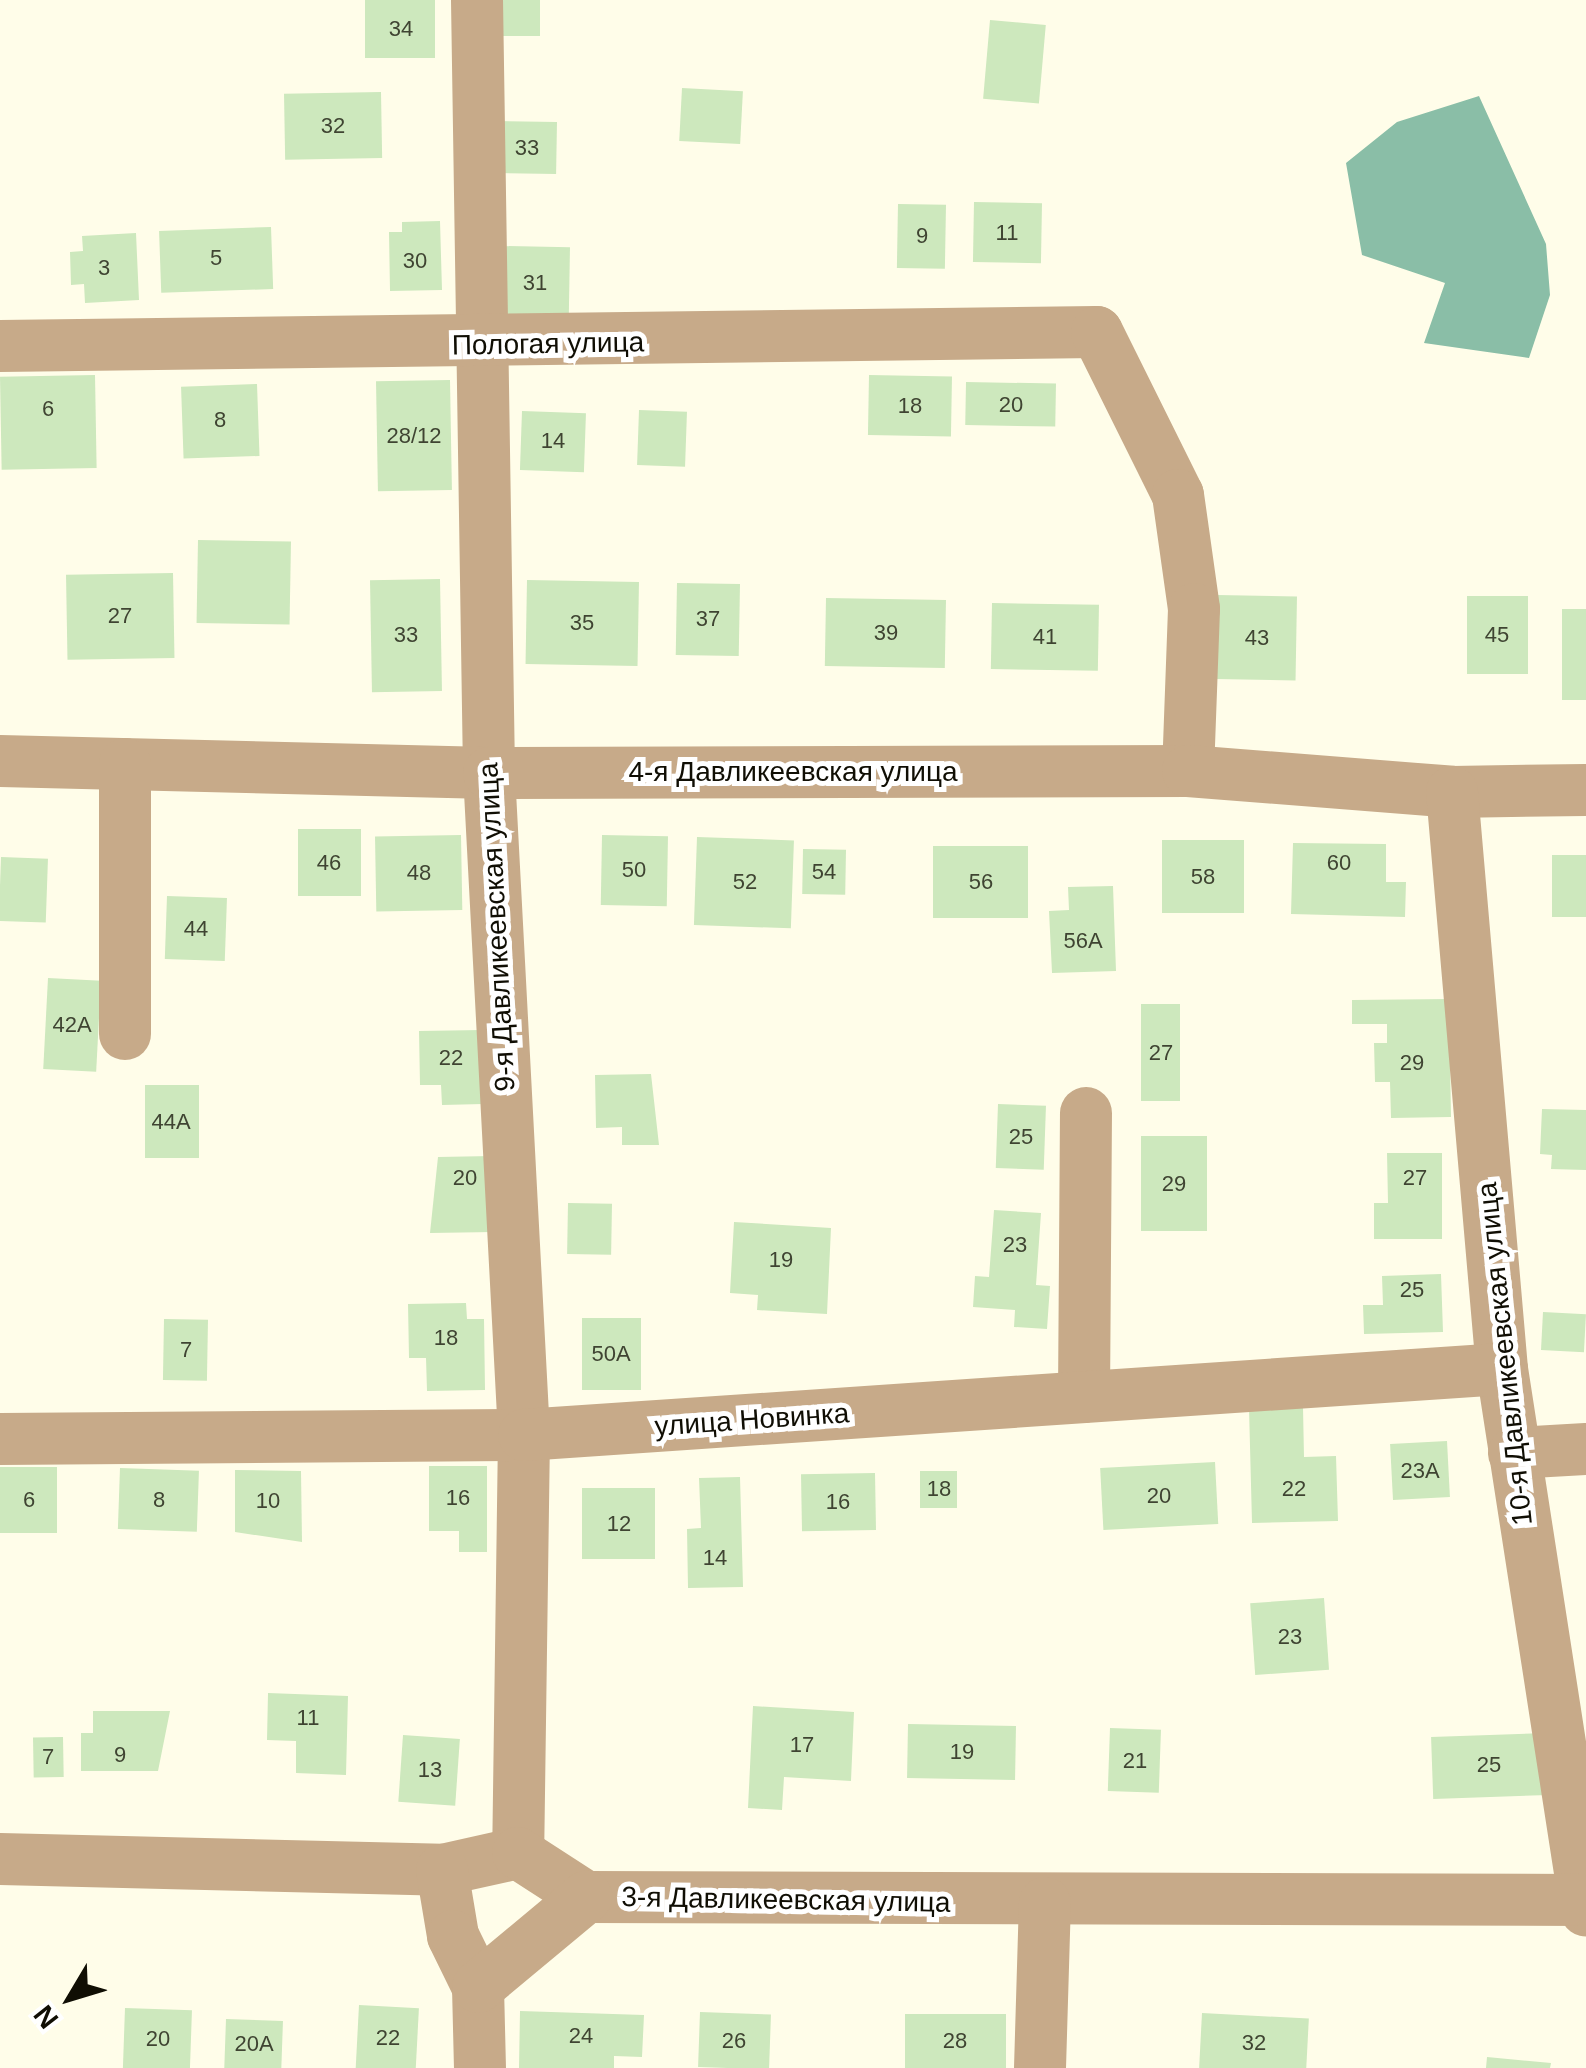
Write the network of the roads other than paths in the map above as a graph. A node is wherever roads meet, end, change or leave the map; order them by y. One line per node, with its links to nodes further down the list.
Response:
1 (478, 0): 3 (street, 9-я Давликеевская улица)
2 (0, 346): 3 (street, Пологая улица)
3 (478, 346): 6 (street, Пологая улица); 7 (street, 9-я Давликеевская улица)
4 (0, 761): 5 (street, 4-я Давликеевская улица)
5 (125, 764): 7 (street, 4-я Давликеевская улица); 10 (street)
6 (1188, 771): 7 (street, 4-я Давликеевская улица); 9 (street, 4-я Давликеевская улица)
7 (489, 773): 14 (street, 9-я Давликеевская улица)
8 (1586, 790): 9 (street, 4-я Давликеевская улица)
9 (1452, 792): 12 (street, 10-я Давликеевская улица)
10 (125, 1034)
11 (1086, 1113): 13 (street)
12 (1502, 1369): 13 (street, улица Новинка); 17 (street, 10-я Давликеевская улица)
13 (1084, 1397): 14 (street, улица Новинка)
14 (524, 1435): 15 (street, улица Новинка); 18 (street, 9-я Давликеевская улица)
15 (0, 1439)
16 (1586, 1449): 17 (street)
17 (1514, 1453): 23 (street, 10-я Давликеевская улица)
18 (518, 1853): 20 (street); 21 (street, 3-я Давликеевская улица)
19 (0, 1858): 20 (street)
20 (442, 1870): 24 (street)
21 (586, 1897): 22 (street, 3-я Давликеевская улица); 24 (street)
22 (1045, 1903): 23 (street, 3-я Давликеевская улица); 26 (street)
23 (1583, 1904)
24 (478, 1987): 25 (street)
25 (480, 2068)
26 (1040, 2068)

